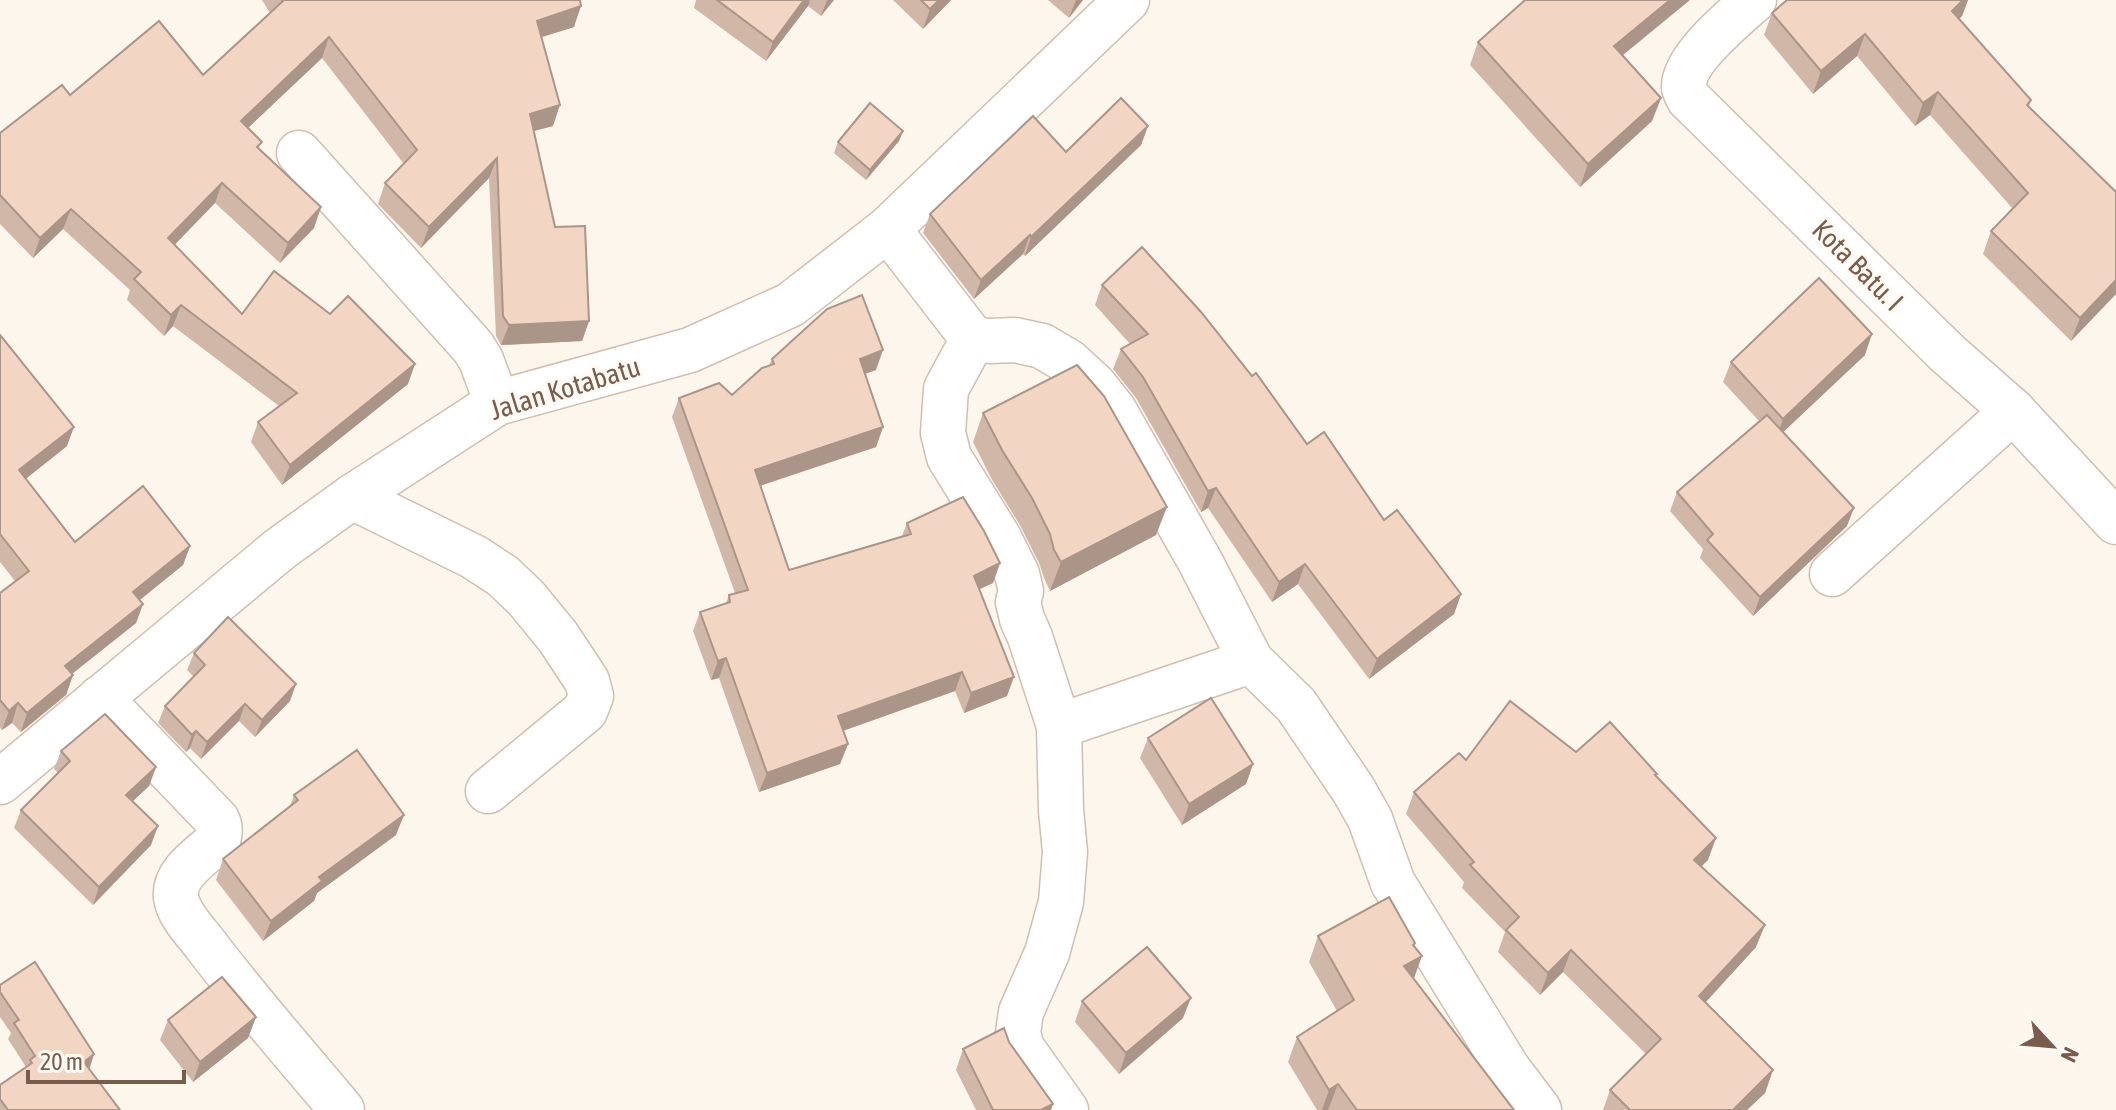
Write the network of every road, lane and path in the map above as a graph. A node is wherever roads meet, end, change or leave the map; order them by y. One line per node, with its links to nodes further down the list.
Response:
1 (1127, 0): 4 (street, Jalan Kotabatu)
2 (1754, 0): 7 (street, Kota Batu. I)
3 (299, 153): 6 (street)
4 (888, 229): 5 (street); 6 (street, Jalan Kotabatu)
5 (973, 339): 11 (street); 13 (street)
6 (497, 403): 8 (street, Jalan Kotabatu)
7 (2013, 411): 9 (street, Kota Batu. I); 10 (street)
8 (352, 497): 12 (street, Jalan Kotabatu); 15 (street)
9 (2116, 522)
10 (1832, 574)
11 (1251, 661): 13 (street); 18 (street)
12 (100, 698): 14 (street, Jalan Kotabatu); 16 (street)
13 (1059, 726): 17 (street)
14 (0, 782)
15 (488, 791)
16 (342, 1110)
17 (1066, 1110)
18 (1539, 1110)

